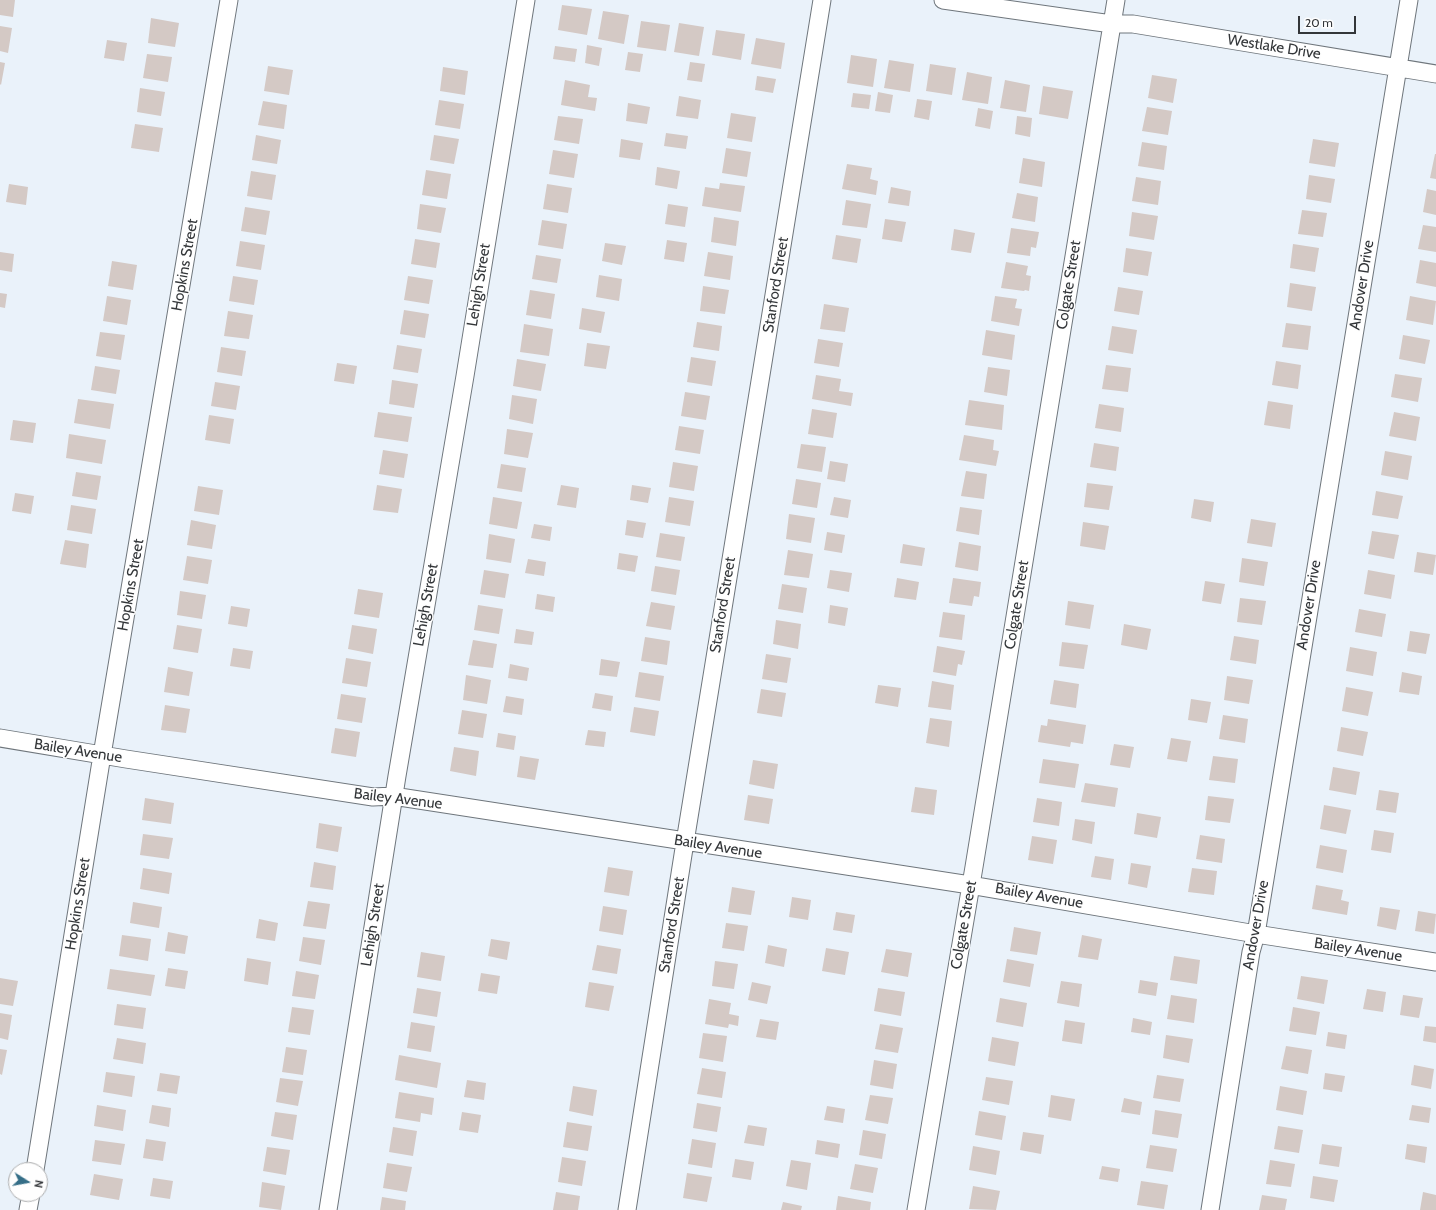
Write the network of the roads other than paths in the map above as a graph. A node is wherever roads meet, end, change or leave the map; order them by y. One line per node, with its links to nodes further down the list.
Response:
1 (229, 0): 11 (street, Hopkins Street)
2 (526, 0): 12 (street, Lehigh Street)
3 (822, 0): 13 (street, Stanford Street)
4 (943, 0): 7 (street, Westlake Drive)
5 (1116, 0): 7 (street, Colgate Street)
6 (1409, 0): 8 (street, Andover Drive)
7 (1112, 24): 8 (street, Westlake Drive); 14 (street, Colgate Street)
8 (1399, 67): 9 (street, Westlake Drive); 15 (street, Andover Drive)
9 (1436, 74)
10 (0, 738): 11 (street, Bailey Avenue)
11 (102, 755): 12 (street, Bailey Avenue); 17 (street, Hopkins Street)
12 (393, 796): 13 (street, Bailey Avenue); 18 (street, Lehigh Street)
13 (685, 842): 14 (street, Bailey Avenue); 19 (street, Stanford Street)
14 (970, 885): 15 (street, Bailey Avenue); 20 (street, Colgate Street)
15 (1256, 934): 16 (street, Bailey Avenue); 21 (street, Andover Drive)
16 (1436, 962)
17 (36, 1162)
18 (328, 1210)
19 (627, 1210)
20 (916, 1210)
21 (1210, 1210)

